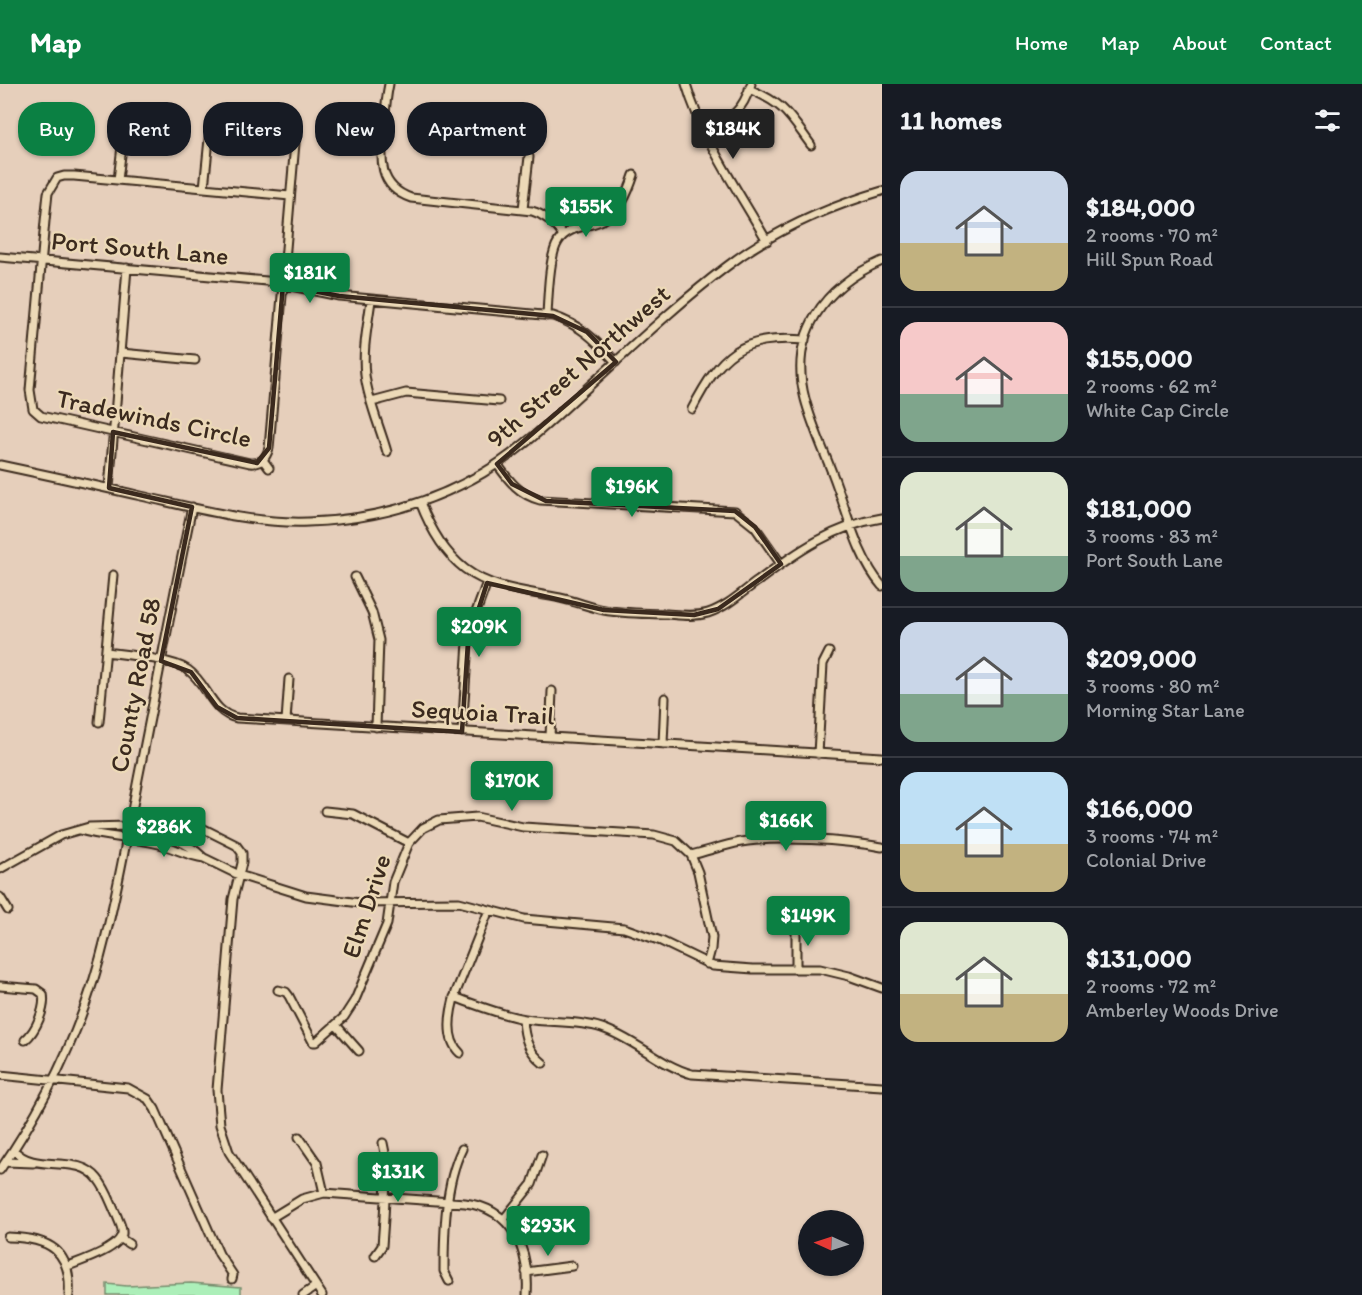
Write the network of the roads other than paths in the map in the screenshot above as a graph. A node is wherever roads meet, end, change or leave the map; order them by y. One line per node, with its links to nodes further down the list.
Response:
1 (389, 84): 15 (street)
2 (686, 84): 4 (street)
3 (750, 87): 4 (street); 5 (street)
4 (704, 131): 17 (street)
5 (811, 145)
6 (121, 156): 11 (street)
7 (207, 156): 12 (street)
8 (294, 156): 14 (street)
9 (529, 157): 15 (street)
10 (634, 175): 16 (street)
11 (118, 180): 12 (street, Tradewinds Circle); 19 (street, Tradewinds Circle)
12 (204, 188): 14 (street, Tradewinds Circle)
13 (882, 191): 17 (street, 9th Street Northwest)
14 (290, 196): 22 (street, Tradewinds Circle)
15 (523, 209): 16 (street)
16 (564, 235): 24 (street)
17 (767, 241): 28 (street, 9th Street Northwest)
18 (0, 257): 19 (street, Port South Lane)
19 (42, 260): 21 (street, Port South Lane); 32 (street, Tradewinds Circle)
20 (882, 261): 25 (street)
21 (127, 268): 22 (street, Port South Lane); 26 (street)
22 (284, 285): 23 (street, Port South Lane); 34 (street, Tradewinds Circle)
23 (371, 300): 24 (street, Port South Lane); 30 (street)
24 (547, 316): 28 (street, Port South Lane)
25 (805, 340): 31 (street); 42 (street)
26 (121, 353): 27 (street); 32 (street)
27 (195, 360)
28 (616, 362): 35 (street, 9th Street Northwest)
29 (499, 401): 30 (street)
30 (372, 402): 33 (street)
31 (692, 409)
32 (113, 432): 34 (street, Tradewinds Circle); 38 (street)
33 (387, 452)
34 (263, 459): 37 (street)
35 (497, 464): 39 (street, 9th Street Northwest); 43 (street)
36 (0, 465): 38 (street, 9th Street Northwest)
37 (269, 468)
38 (109, 488): 40 (street, 9th Street Northwest)
39 (420, 502): 40 (street, 9th Street Northwest); 46 (street)
40 (192, 507): 50 (street, County Road 58)
41 (882, 518): 42 (street)
42 (852, 525): 43 (street); 47 (street)
43 (781, 564): 46 (street)
44 (113, 575): 48 (street)
45 (355, 577): 56 (street)
46 (488, 582): 57 (street)
47 (882, 586)
48 (106, 652): 50 (street, Sequoia Trail); 55 (street)
49 (829, 652): 60 (street)
50 (161, 661): 54 (street, Sequoia Trail); 64 (street, County Road 58)
51 (289, 679): 54 (street)
52 (552, 691): 58 (street)
53 (666, 698): 59 (street)
54 (286, 721): 56 (street, Sequoia Trail)
55 (99, 722)
56 (376, 727): 57 (street, Sequoia Trail)
57 (462, 732): 58 (street, Sequoia Trail)
58 (550, 737): 59 (street, Sequoia Trail)
59 (663, 744): 60 (street, Sequoia Trail)
60 (818, 754): 61 (street, Sequoia Trail)
61 (882, 757)
62 (325, 811): 67 (street)
63 (187, 814): 72 (street)
64 (129, 826): 65 (street); 66 (street, County Road 58); 70 (street)
65 (80, 830): 66 (street); 71 (street)
66 (126, 837): 70 (street); 91 (street, County Road 58)
67 (409, 843): 69 (street, Elm Drive); 74 (street, Elm Drive)
68 (882, 847): 69 (street)
69 (691, 855): 78 (street)
70 (204, 858): 72 (street)
71 (0, 869)
72 (239, 875): 74 (street); 104 (street)
73 (0, 897): 75 (street)
74 (389, 903): 76 (street); 85 (street, Elm Drive)
75 (8, 910)
76 (489, 910): 78 (street); 83 (street)
77 (796, 926): 79 (street)
78 (707, 964): 79 (street)
79 (796, 968): 81 (street)
80 (0, 986): 86 (street)
81 (882, 988)
82 (278, 990): 85 (street, Elm Drive)
83 (454, 997): 84 (street); 88 (street)
84 (523, 1019): 89 (street); 92 (street)
85 (336, 1025): 87 (street)
86 (25, 1040)
87 (359, 1051)
88 (460, 1053)
89 (543, 1063)
90 (0, 1075): 91 (street)
91 (54, 1081): 96 (street, County Road 58); 113 (street)
92 (882, 1086)
93 (298, 1137): 101 (street)
94 (383, 1143): 102 (street)
95 (462, 1149): 103 (street)
96 (14, 1150): 98 (street, County Road 58); 99 (street)
97 (542, 1155): 105 (street)
98 (6, 1162): 99 (street); 100 (street, County Road 58)
99 (39, 1162): 107 (street)
100 (0, 1170)
101 (324, 1192): 102 (street); 104 (street)
102 (386, 1197): 103 (street); 109 (street)
103 (448, 1202): 105 (street); 114 (street)
104 (271, 1218): 115 (street)
105 (504, 1219): 112 (street)
106 (8, 1237): 110 (street)
107 (120, 1238): 108 (street); 110 (street)
108 (129, 1244)
109 (375, 1256)
110 (68, 1266): 116 (street)
111 (573, 1266): 112 (street)
112 (526, 1272): 119 (street)
113 (232, 1279)
114 (449, 1281)
115 (316, 1286): 117 (street); 118 (street)
116 (69, 1295)
117 (303, 1295)
118 (322, 1295)
119 (527, 1295)

